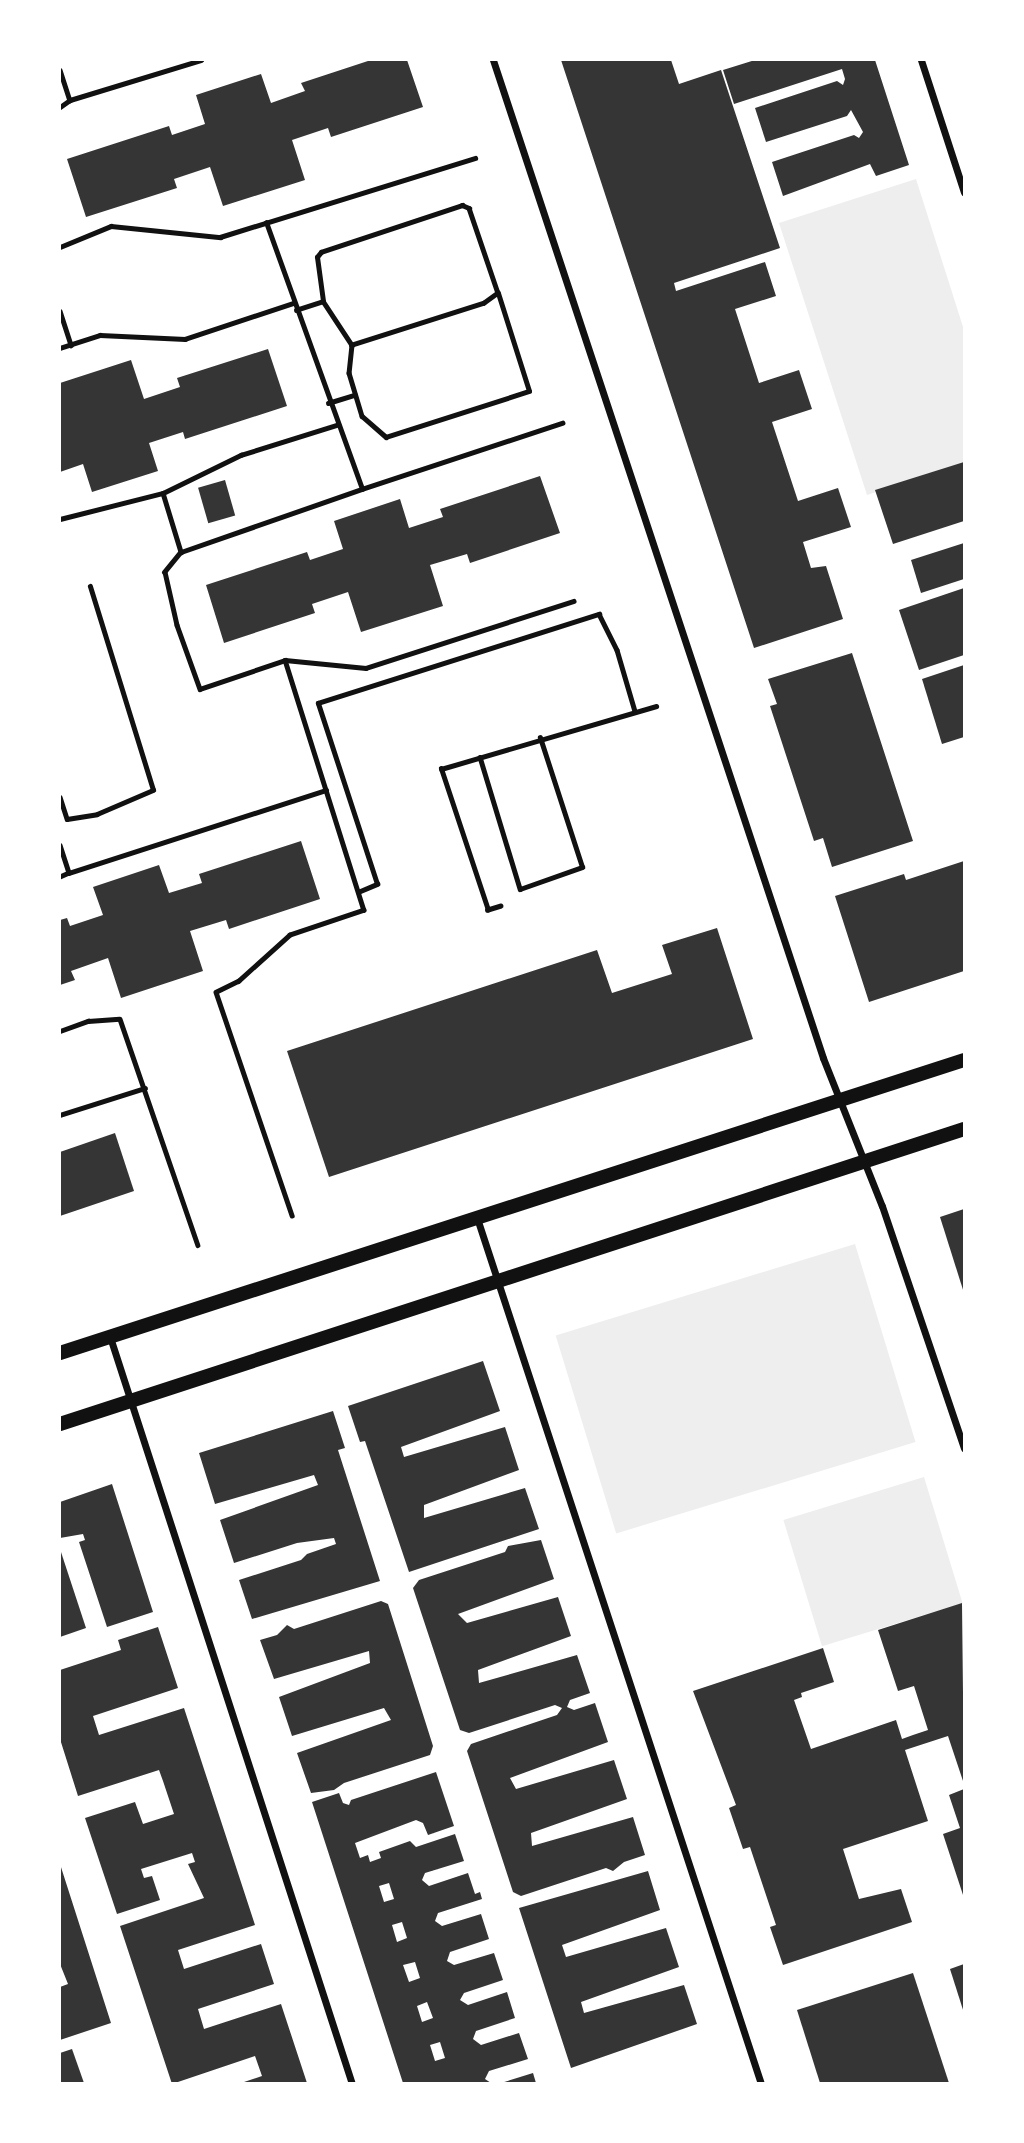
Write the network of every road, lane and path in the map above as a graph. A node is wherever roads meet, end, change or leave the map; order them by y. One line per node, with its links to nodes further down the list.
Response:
1 (201, 60): 5 (path)
2 (493, 60): 44 (street)
3 (920, 60): 8 (street)
4 (60, 70): 5 (path)
5 (70, 100): 6 (path)
6 (60, 107)
7 (475, 158): 9 (path)
8 (964, 192)
9 (266, 223): 10 (path); 13 (path)
10 (60, 247)
11 (498, 293): 12 (path); 17 (path); 19 (path)
12 (323, 301): 15 (path); 17 (path)
13 (293, 303): 15 (path); 16 (path)
14 (60, 310): 16 (path)
15 (296, 310): 20 (path)
16 (71, 345): 18 (path)
17 (352, 345): 19 (path)
18 (60, 348)
19 (355, 395): 20 (path)
20 (328, 403): 22 (path)
21 (562, 423): 23 (path)
22 (336, 425): 23 (path); 24 (path)
23 (362, 489): 26 (path)
24 (163, 493): 25 (path); 26 (path)
25 (60, 519)
26 (181, 552): 29 (path)
27 (90, 587): 35 (path)
28 (573, 601): 29 (path)
29 (285, 660): 34 (path)
30 (656, 706): 31 (path)
31 (635, 711): 32 (path); 39 (path)
32 (540, 738): 33 (path); 33 (path)
33 (480, 757): 40 (path)
34 (326, 790): 37 (path); 39 (path)
35 (60, 797)
36 (60, 845): 37 (path)
37 (69, 873): 38 (path)
38 (60, 877)
39 (358, 892): 48 (path)
40 (500, 906)
41 (60, 1031): 43 (path)
42 (964, 1060): 44 (main road)
43 (145, 1088): 45 (path); 50 (path)
44 (839, 1104): 47 (street); 49 (main road)
45 (60, 1115)
46 (964, 1129): 47 (main road)
47 (863, 1161): 51 (main road); 56 (street)
48 (292, 1215)
49 (477, 1218): 51 (street); 52 (main road)
50 (198, 1245)
51 (497, 1281): 54 (main road); 58 (street)
52 (110, 1337): 53 (main road); 54 (street)
53 (60, 1353)
54 (130, 1401): 55 (main road); 57 (street)
55 (60, 1424)
56 (964, 1448)
57 (352, 2084)
58 (761, 2084)

